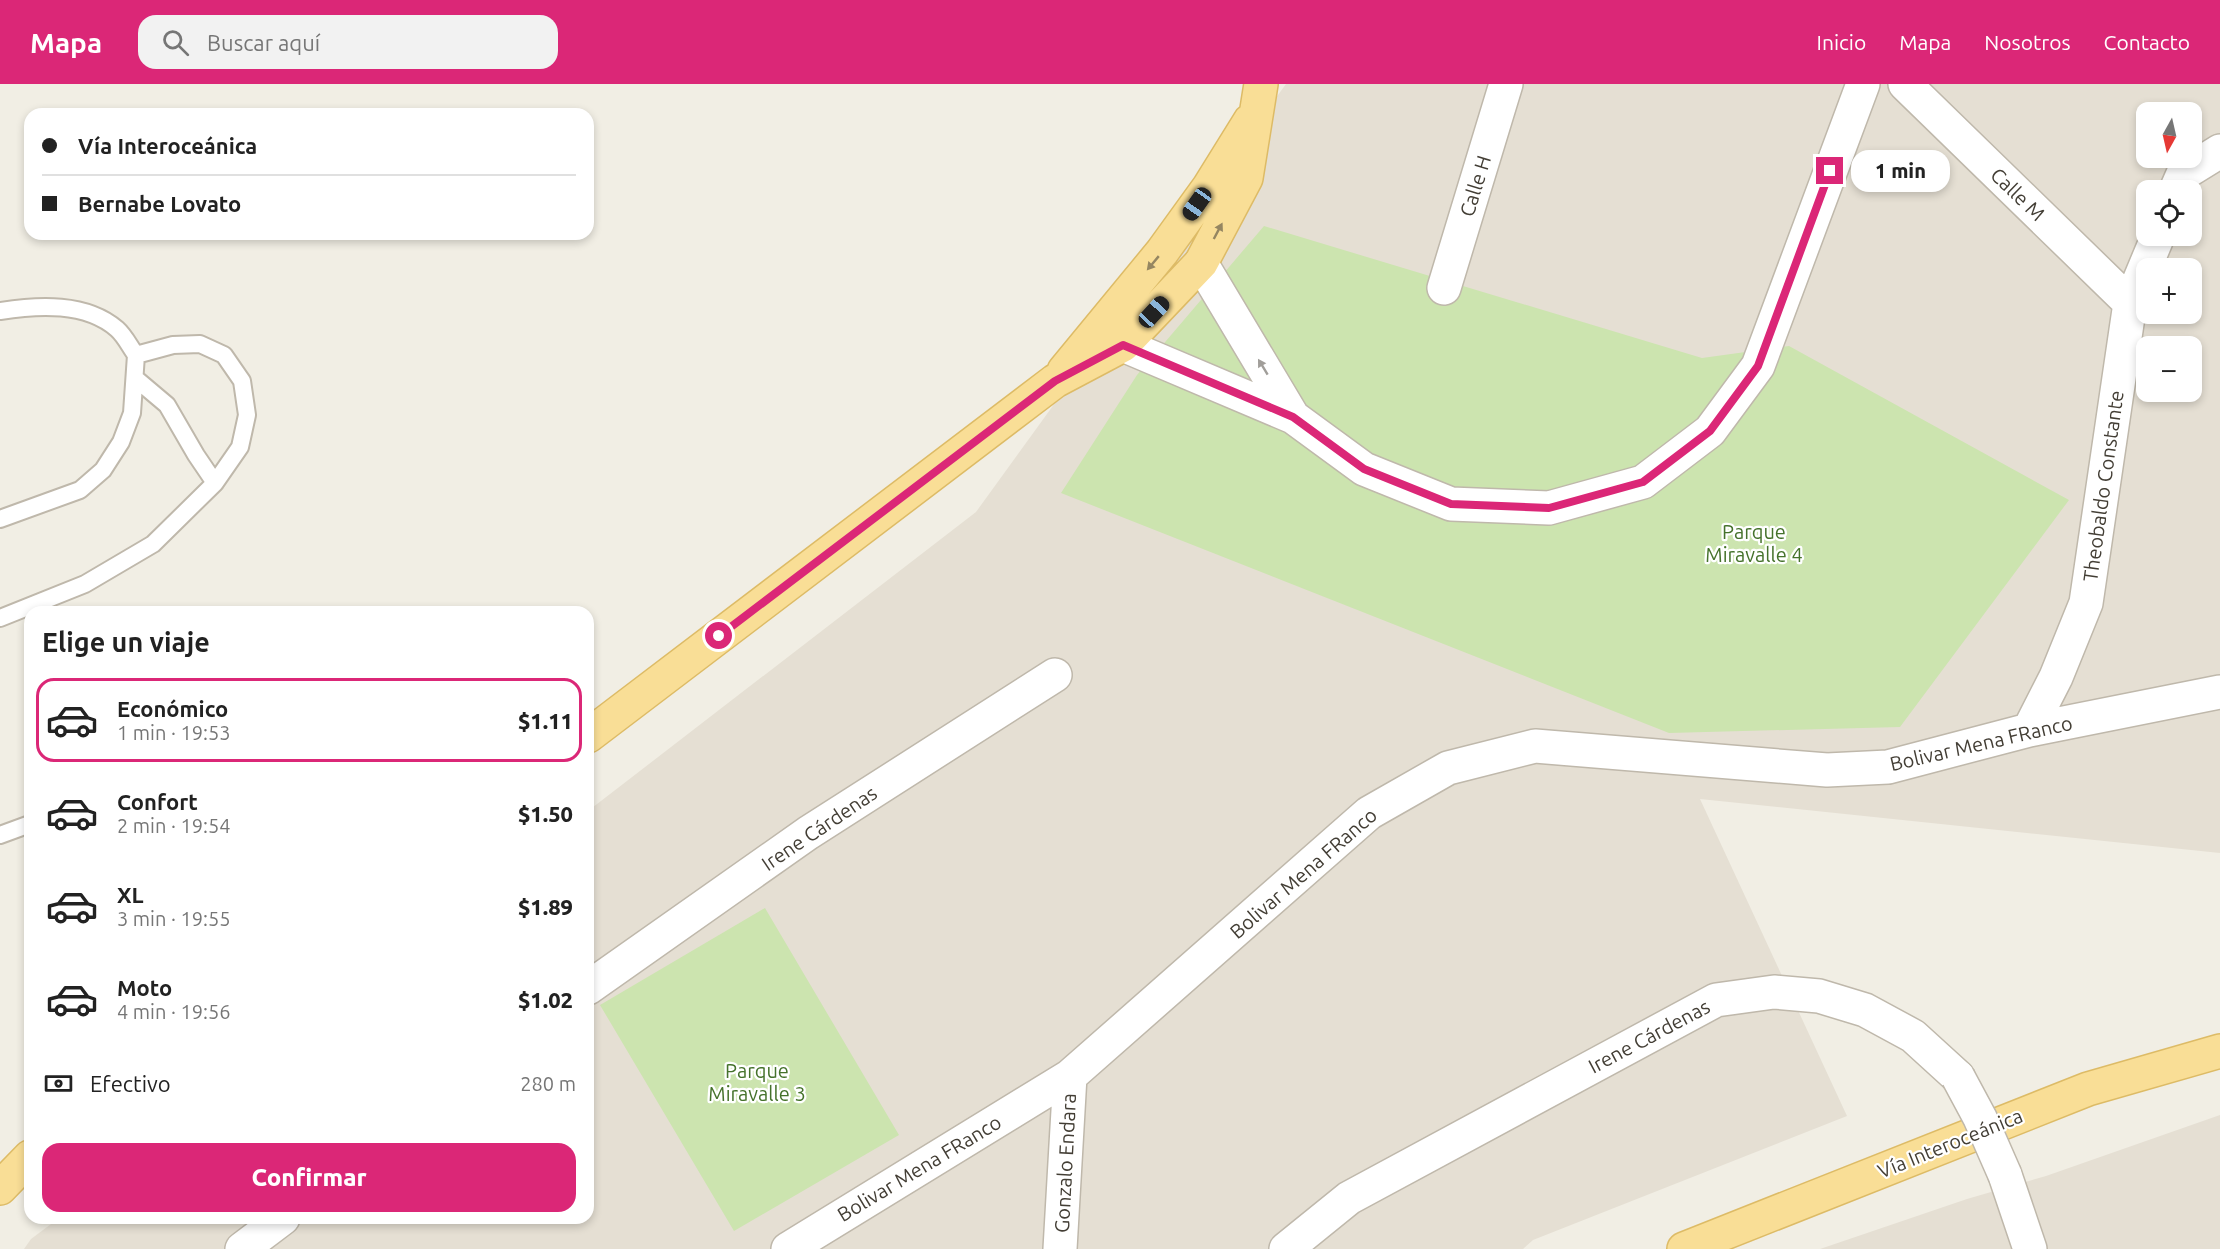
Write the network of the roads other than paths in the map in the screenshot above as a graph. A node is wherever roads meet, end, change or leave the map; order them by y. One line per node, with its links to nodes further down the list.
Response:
1 (1506, 84): 9 (street, Calle H)
2 (1863, 84): 16 (street)
3 (1905, 84): 10 (street, Calle M)
4 (1259, 97): 8 (main road, one-way to 4); 15 (main road, one-way to 15)
5 (2220, 151): 6 (street)
6 (2180, 180)
7 (2154, 246): 10 (street, Theobaldo Constante)
8 (1201, 263): 12 (main road); 16 (street, one-way to 8)
9 (1444, 288)
10 (2130, 303): 24 (street, Theobaldo Constante)
11 (0, 311): 13 (lane)
12 (1123, 345): 15 (main road); 16 (street)
13 (136, 356): 14 (lane); 17 (lane)
14 (135, 378): 17 (lane); 18 (lane)
15 (1055, 381): 25 (main road)
16 (1293, 417)
17 (215, 483): 19 (lane)
18 (0, 519)
19 (30, 606)
20 (24, 608): 21 (lane)
21 (0, 618)
22 (1055, 675): 28 (street, Irene Cárdenas)
23 (2220, 692): 24 (street, Bolivar Mena FRanco)
24 (2029, 730): 30 (street, Bolivar Mena FRanco)
25 (594, 731)
26 (24, 826): 27 (lane)
27 (0, 835)
28 (594, 984)
29 (2220, 1051): 38 (main road, Vía Interoceánica)
30 (1070, 1076): 35 (street, Bolivar Mena FRanco); 36 (street, Gonzalo Endara)
31 (24, 1163): 32 (main road)
32 (0, 1188)
33 (275, 1224): 34 (street)
34 (242, 1249)
35 (788, 1249)
36 (1060, 1249)
37 (1286, 1249): 39 (street, Irene Cárdenas, bridge)
38 (1684, 1249)
39 (2030, 1249)

